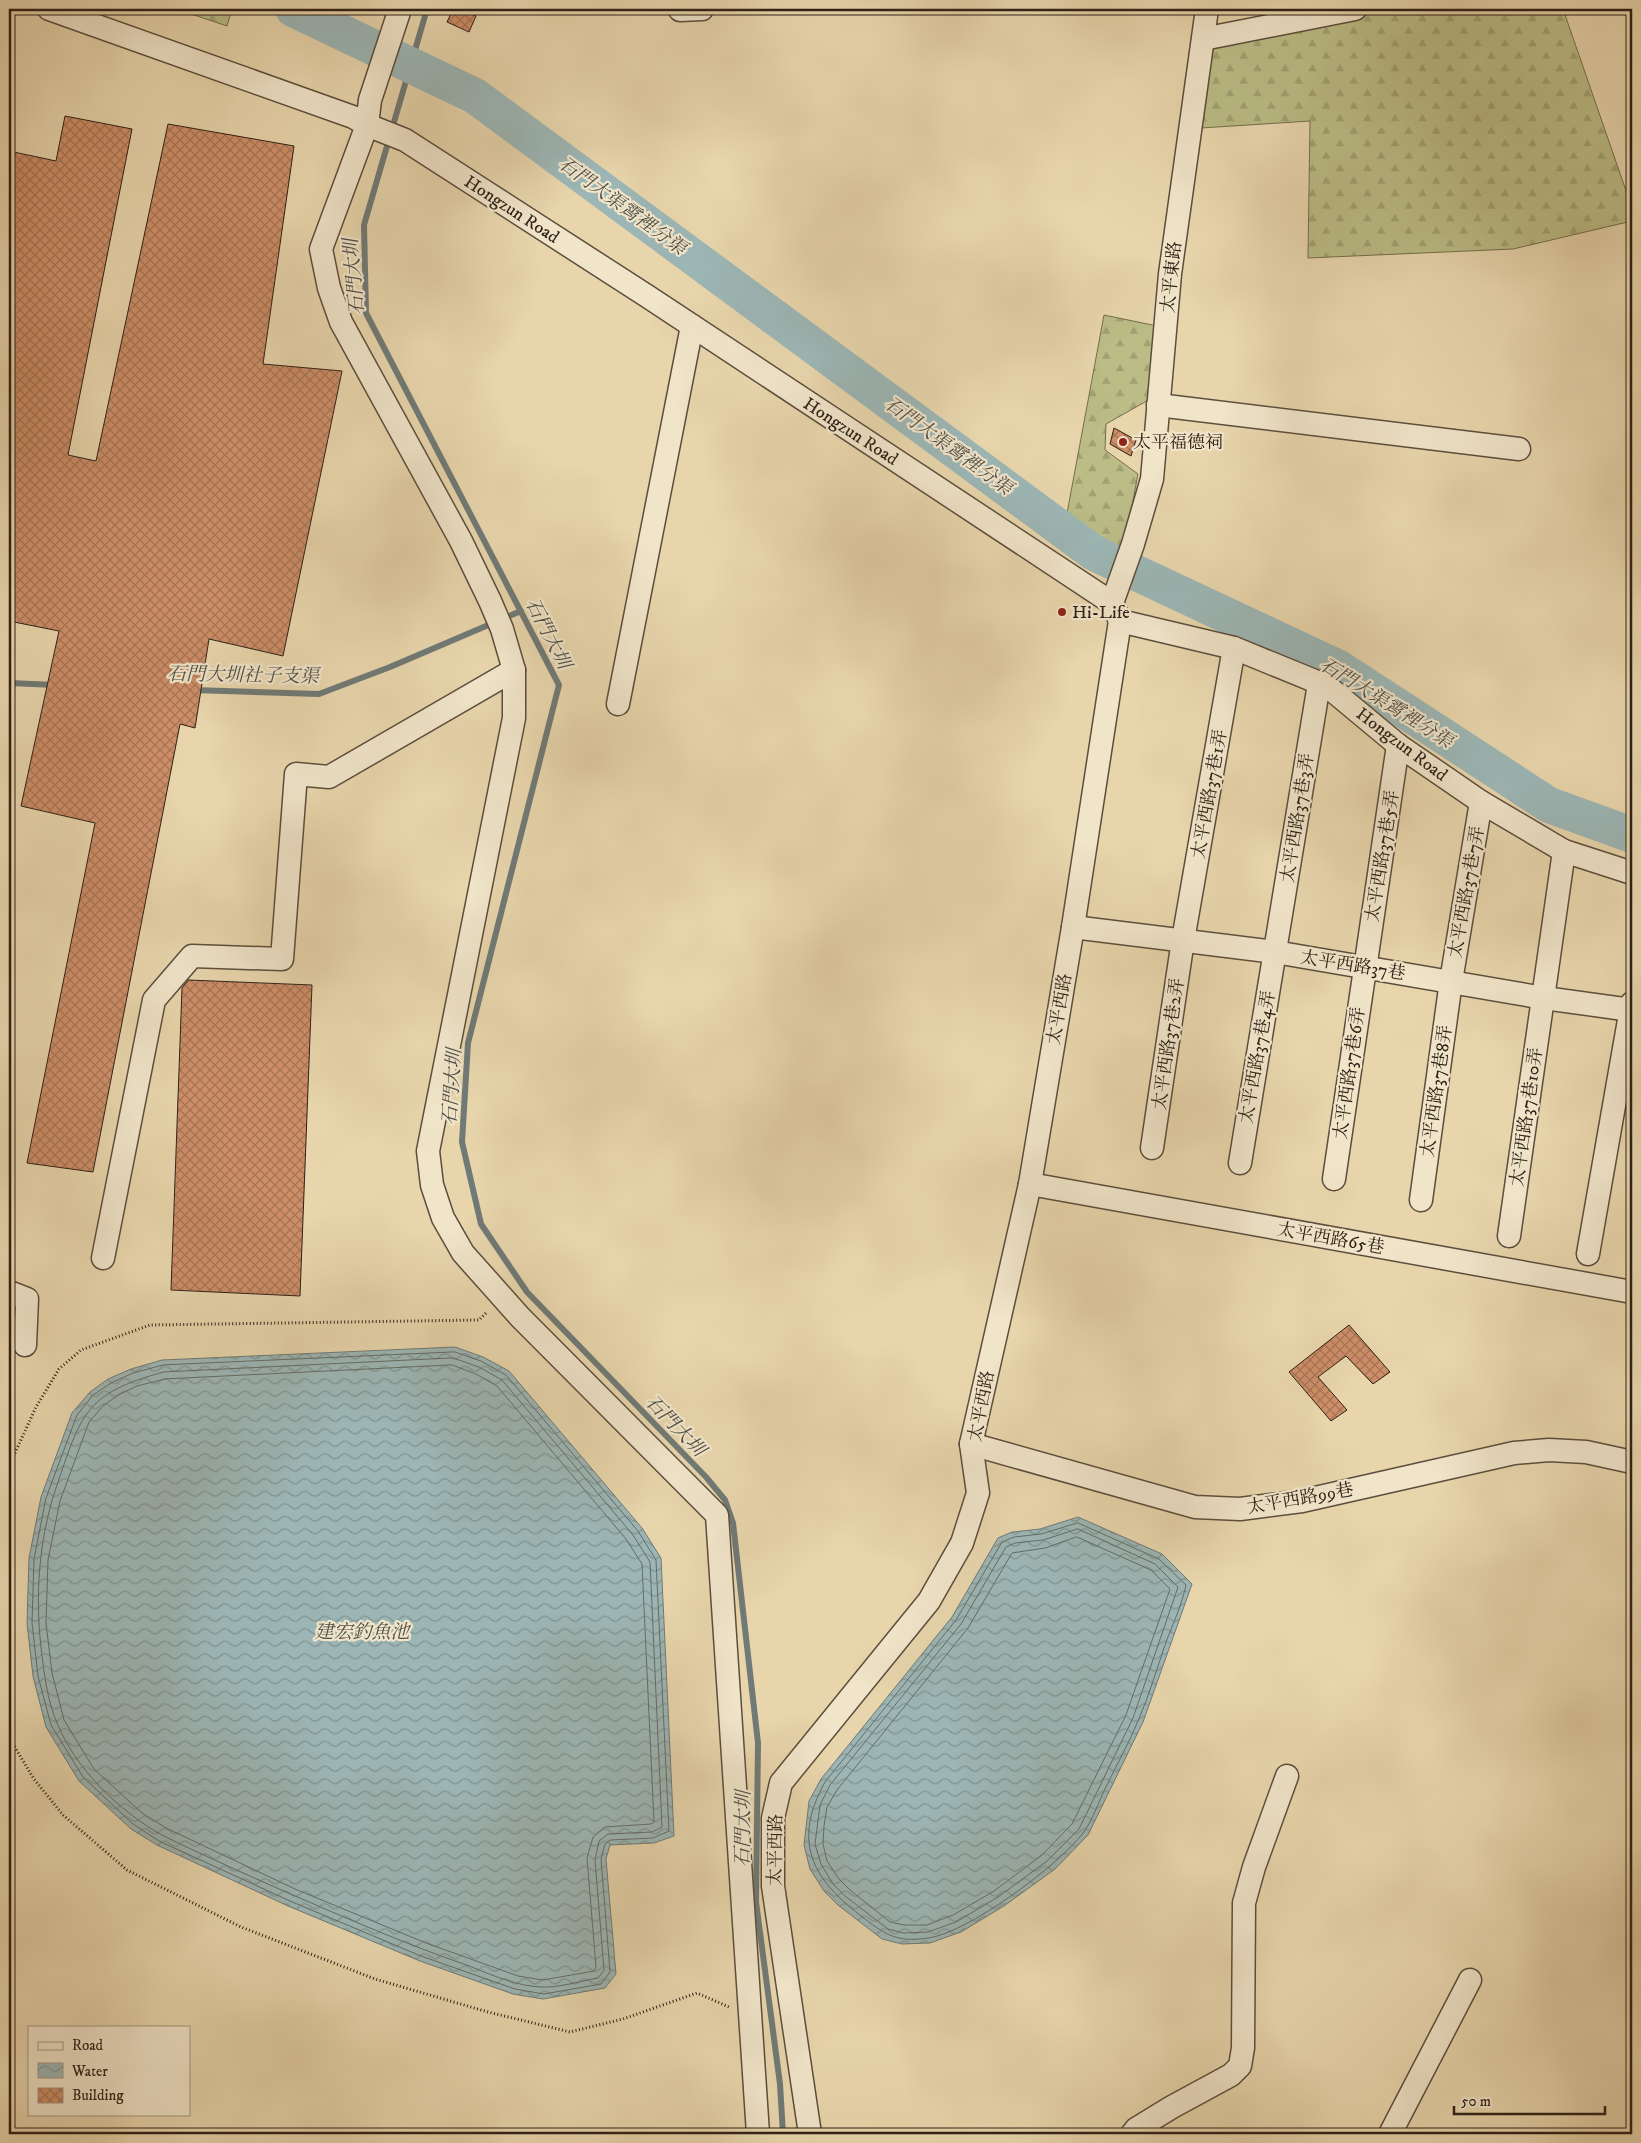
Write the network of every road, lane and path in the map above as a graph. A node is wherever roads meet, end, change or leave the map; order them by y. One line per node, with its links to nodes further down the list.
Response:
1 (50, 9): 6 (street, Hongzun Road)
2 (400, 9): 6 (street)
3 (1207, 9): 5 (street, 太平東路)
4 (1355, 9): 5 (street)
5 (1203, 39): 8 (street, 太平東路)
6 (374, 128): 7 (street, Hongzun Road); 12 (street)
7 (692, 326): 10 (street, Hongzun Road); 14 (street)
8 (1158, 405): 9 (street); 10 (street, 太平東路)
9 (1519, 449)
10 (1116, 612): 11 (street, Hongzun Road); 19 (street, 太平西路)
11 (1234, 648): 13 (street, Hongzun Road); 20 (street, 太平西路37巷1弄)
12 (514, 670): 33 (street); 36 (street)
13 (1319, 684): 15 (street, Hongzun Road); 21 (street, 太平西路37巷3弄)
14 (618, 704)
15 (1398, 745): 16 (street, Hongzun Road); 22 (street, 太平西路37巷5弄)
16 (1481, 802): 17 (street, Hongzun Road); 23 (street, 太平西路37巷7弄)
17 (1564, 851): 18 (street, Hongzun Road); 24 (street, 太平西路37巷10弄)
18 (1632, 873)
19 (1073, 927): 20 (street, 太平西路37巷); 29 (street, 太平西路)
20 (1183, 940): 21 (street, 太平西路37巷); 26 (street, 太平西路37巷2弄)
21 (1275, 952): 22 (street, 太平西路37巷); 27 (street, 太平西路37巷4弄)
22 (1365, 967): 23 (street, 太平西路37巷); 28 (street, 太平西路37巷6弄)
23 (1451, 981): 24 (street, 太平西路37巷); 30 (street, 太平西路37巷8弄)
24 (1544, 998): 25 (street, 太平西路37巷); 31 (street, 太平西路37巷10弄)
25 (1632, 1006): 32 (street)
26 (1152, 1148)
27 (1240, 1162)
28 (1334, 1178)
29 (1030, 1184): 35 (street, 太平西路65巷); 38 (street, 太平西路)
30 (1421, 1200)
31 (1509, 1236)
32 (1588, 1254)
33 (103, 1258)
34 (9, 1292): 37 (street)
35 (1632, 1292)
36 (501, 1297): 40 (path); 45 (street)
37 (25, 1345)
38 (971, 1444): 39 (street, 太平西路99巷); 46 (street, 太平西路)
39 (1632, 1462)
40 (9, 1466)
41 (9, 1730): 44 (path)
42 (1287, 1776): 47 (street)
43 (1470, 1980): 48 (street)
44 (736, 2011)
45 (758, 2134)
46 (806, 2134)
47 (1132, 2134)
48 (1390, 2134)

